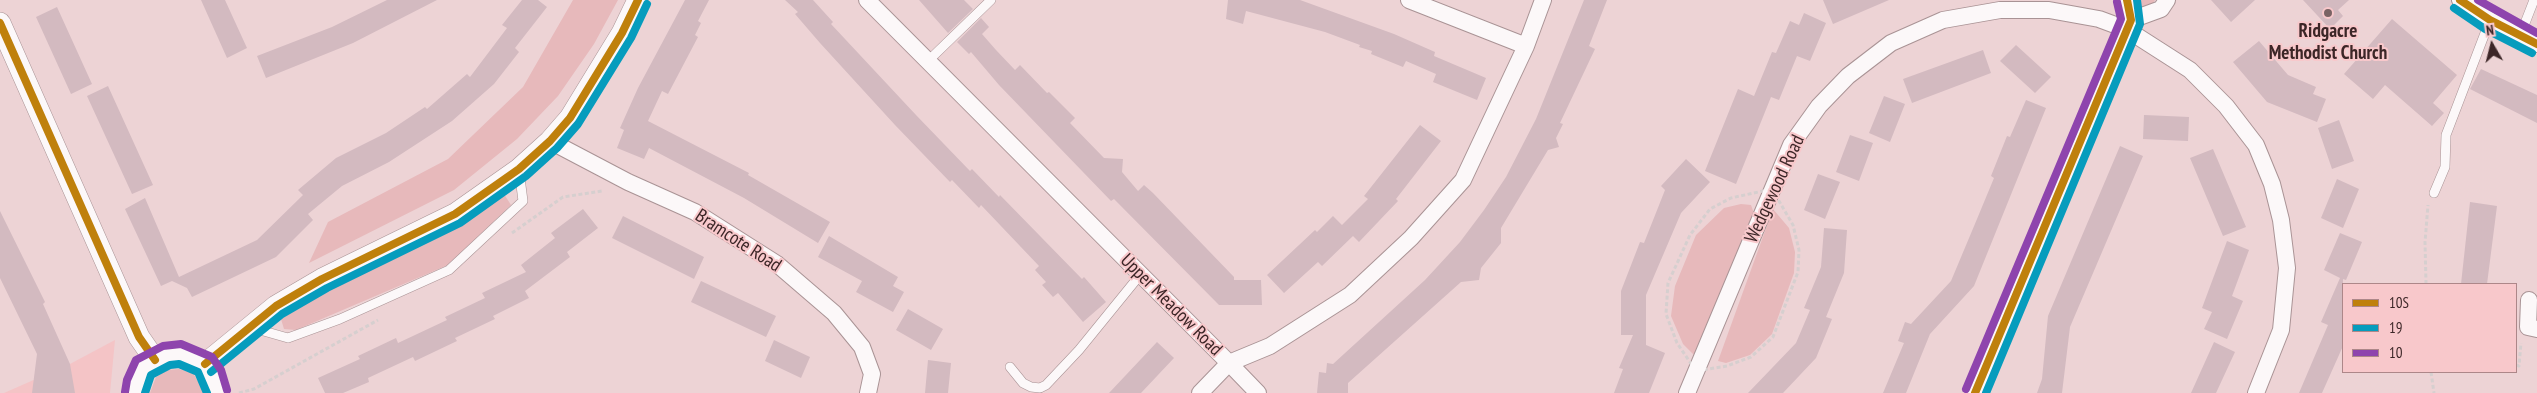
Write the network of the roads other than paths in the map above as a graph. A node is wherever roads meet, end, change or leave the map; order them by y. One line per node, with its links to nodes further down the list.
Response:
1 (638, 0): 17 (street)
2 (867, 0): 16 (street, Upper Meadow Road)
3 (992, 0): 16 (lane)
4 (1409, 0): 15 (street)
5 (1544, 0): 15 (street, Upper Meadow Road)
6 (2127, 0): 12 (street)
7 (2167, 0): 12 (street)
8 (2460, 0): 10 (street)
9 (2534, 0): 13 (lane)
10 (2490, 20): 13 (street); 19 (lane)
11 (0, 23): 24 (street)
12 (2128, 24): 33 (street, Wedgewood Road); 34 (street); 35 (street, Wedgewood Road)
13 (2520, 36): 14 (street)
14 (2537, 44)
15 (1526, 46): 25 (street, Upper Meadow Road)
16 (928, 61): 20 (street, Upper Meadow Road)
17 (550, 140): 18 (street); 30 (street, Bramcote Road)
18 (519, 169): 22 (street); 22 (lane)
19 (2434, 193)
20 (1140, 275): 25 (street, Upper Meadow Road); 27 (lane)
21 (2529, 300): 23 (street)
22 (251, 328): 26 (street)
23 (2537, 328)
24 (155, 360): 26 (street); 28 (street)
25 (1228, 363): 31 (street); 32 (street)
26 (205, 364): 29 (street)
27 (1010, 367)
28 (136, 393)
29 (217, 393)
30 (868, 393)
31 (1200, 393)
32 (1258, 393)
33 (1687, 393)
34 (1975, 393)
35 (2256, 393)

